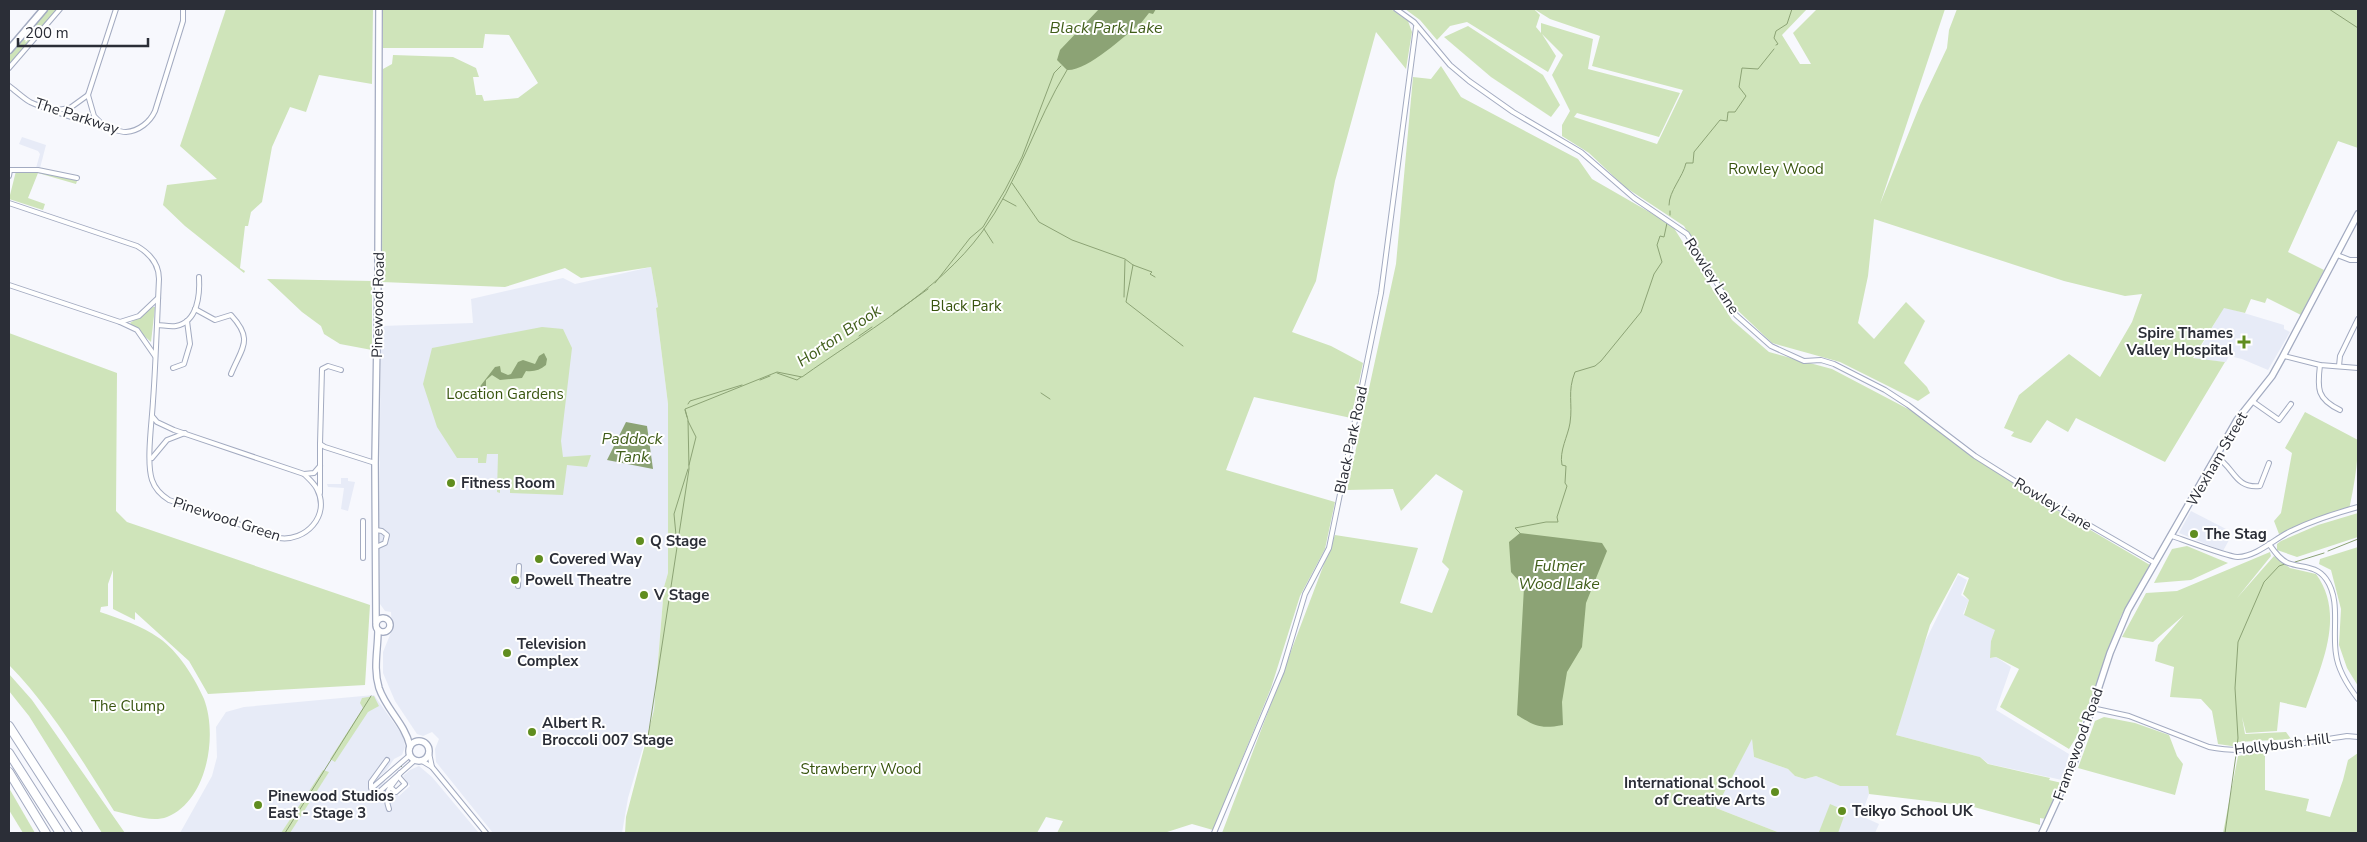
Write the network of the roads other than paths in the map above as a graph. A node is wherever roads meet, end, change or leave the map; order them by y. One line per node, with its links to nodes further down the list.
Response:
1 (44, 9): 8 (main road)
2 (60, 9): 9 (street)
3 (116, 9): 11 (street)
4 (183, 9): 13 (street, The Parkway)
5 (379, 9): 45 (street, Pinewood Road)
6 (1396, 9): 7 (street, Rowley Lane)
7 (1416, 27): 59 (street, Rowley Lane); 94 (street, Black Park Road)
8 (9, 50)
9 (9, 67)
10 (9, 86): 12 (street, The Parkway)
11 (88, 94): 12 (street); 13 (street)
12 (48, 108): 13 (street, The Parkway)
13 (105, 127)
14 (9, 170): 15 (street); 16 (street)
15 (9, 176)
16 (77, 178)
17 (9, 204): 23 (street, Pinewood Green)
18 (2358, 214): 19 (street, Wexham Street)
19 (2337, 255): 20 (street); 30 (street, Wexham Street)
20 (2358, 260)
21 (199, 277): 24 (street)
22 (9, 285): 27 (street)
23 (158, 298): 27 (street); 28 (street, Pinewood Green)
24 (195, 309): 26 (street); 36 (street)
25 (2358, 319): 32 (street)
26 (187, 320): 28 (street); 33 (street)
27 (120, 322): 29 (street)
28 (156, 325): 29 (street, Pinewood Green)
29 (155, 356): 40 (street, Pinewood Green)
30 (2284, 356): 31 (street); 37 (street, Wexham Street)
31 (2320, 365): 32 (street); 39 (street)
32 (2339, 366): 34 (street)
33 (173, 368)
34 (2358, 368)
35 (341, 370): 42 (street, Pinewood Green)
36 (231, 374)
37 (2252, 401): 38 (street); 43 (street, Wexham Street)
38 (2291, 404)
39 (2340, 410)
40 (152, 416): 41 (street); 44 (street, Pinewood Green)
41 (185, 433): 44 (street); 48 (street)
42 (320, 444): 45 (street); 47 (street, Pinewood Green)
43 (2216, 457): 46 (street); 53 (street, Wexham Street)
44 (150, 460): 49 (street, Pinewood Green)
45 (375, 463): 52 (street, Pinewood Road)
46 (2269, 463)
47 (320, 466): 48 (street); 49 (street, Pinewood Green)
48 (304, 474): 49 (street)
49 (320, 496)
50 (2358, 508): 56 (street)
51 (363, 521): 54 (street)
52 (376, 530): 55 (street, Pinewood Road); 57 (street)
53 (2172, 536): 56 (street); 59 (street, Wexham Street)
54 (363, 539): 55 (street); 58 (street)
55 (376, 539): 57 (street, Pinewood Road)
56 (2269, 544): 69 (street)
57 (376, 546): 62 (street, Pinewood Road)
58 (363, 558)
59 (2155, 563): 68 (street, Wexham Street)
60 (519, 566): 61 (street)
61 (518, 586)
62 (376, 601): 63 (street, Pinewood Road); 64 (street, Pinewood Road)
63 (383, 618): 64 (street); 66 (street)
64 (376, 622): 65 (street)
65 (378, 630): 66 (street); 67 (street)
66 (387, 630): 67 (street)
67 (376, 650): 72 (street)
68 (2110, 654): 70 (street, Framewood Road)
69 (2358, 698)
70 (2092, 708): 73 (street, Hollybush Hill); 95 (street, Framewood Road)
71 (9, 726): 92 (highway)
72 (407, 733): 74 (street); 75 (street)
73 (2358, 737)
74 (419, 741): 75 (street); 77 (street)
75 (410, 746): 78 (street)
76 (9, 753): 91 (highway)
77 (429, 753): 80 (street); 82 (street)
78 (410, 755): 79 (street); 80 (street)
79 (387, 760)
80 (418, 760): 82 (street); 83 (street)
81 (9, 763): 90 (highway)
82 (432, 767): 93 (street)
83 (401, 771): 85 (street); 87 (street)
84 (9, 772): 89 (highway)
85 (398, 776): 86 (street); 86 (street)
86 (389, 786): 88 (street)
87 (380, 792)
88 (389, 809)
89 (46, 833)
90 (54, 833)
91 (60, 833)
92 (78, 833)
93 (486, 833)
94 (1214, 833)
95 (2042, 833)

